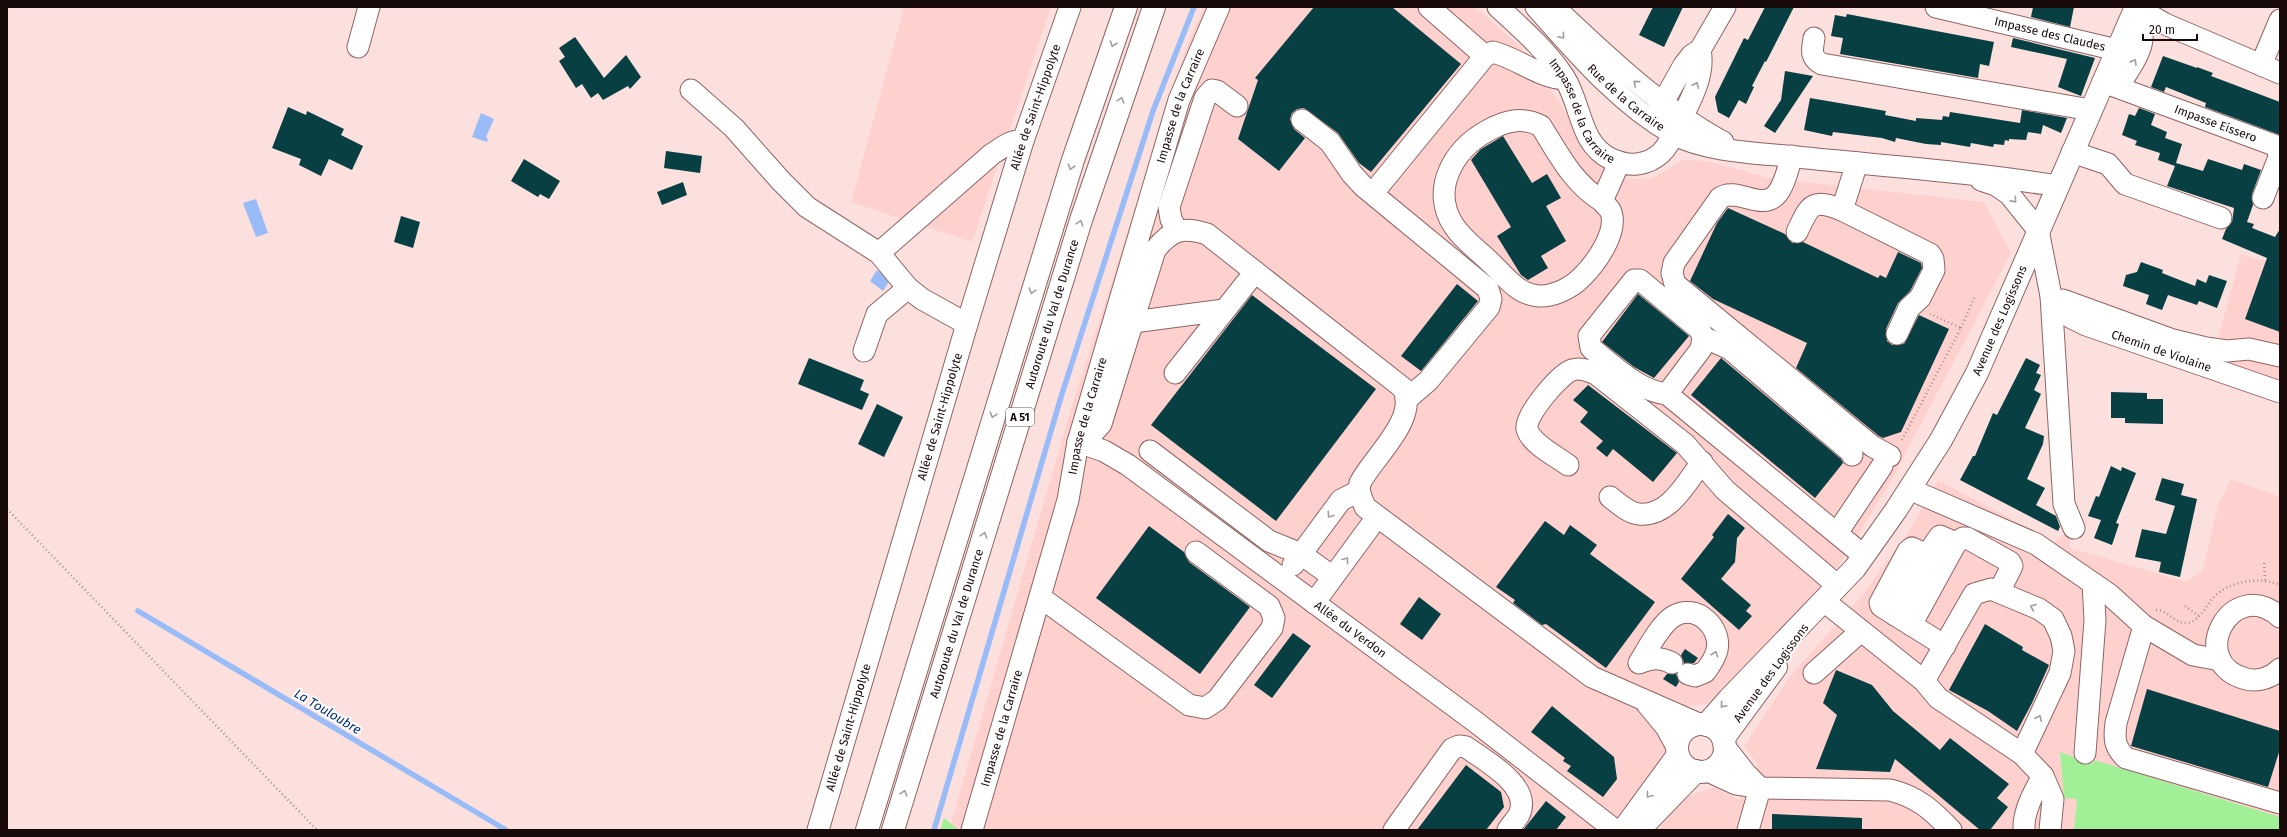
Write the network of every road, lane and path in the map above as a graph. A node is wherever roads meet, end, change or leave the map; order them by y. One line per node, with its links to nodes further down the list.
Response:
1 (369, 7): 15 (street)
2 (1070, 7): 29 (street, Allée de Saint-Hippolyte)
3 (1126, 7): 117 (main road, A 51, one-way to 117)
4 (1154, 7): 118 (main road, Autoroute du Val de Durance / A 51, one-way to 4)
5 (1219, 7): 62 (street, Impasse de la Carraire)
6 (1429, 7): 18 (street)
7 (1498, 7): 21 (street, Impasse de la Carraire)
8 (1536, 7): 26 (street, Rue de la Carraire, one-way to 26)
9 (1554, 7): 26 (street, Rue de la Carraire, one-way to 9)
10 (1725, 7): 16 (street)
11 (1936, 7): 17 (street, Impasse des Claudes)
12 (2136, 7): 17 (main road, Avenue des Logissons); 19 (street); 22 (street, one-way to 12)
13 (2278, 31): 19 (street)
14 (1814, 38): 25 (street)
15 (358, 47)
16 (1700, 50): 26 (street); 28 (street, Impasse de la Carraire, one-way to 16)
17 (2117, 50): 22 (main road, Avenue des Logissons)
18 (1486, 56): 21 (street); 36 (street)
19 (2261, 65): 20 (street)
20 (2280, 73)
21 (1565, 79): 32 (street, Impasse de la Carraire)
22 (2103, 82): 25 (main road, Avenue des Logissons); 37 (street, Impasse Eissero)
23 (691, 90): 44 (street)
24 (1236, 106): 42 (street)
25 (2091, 110): 30 (main road, Avenue des Logissons)
26 (1658, 111): 28 (street, Rue de la Carraire)
27 (1302, 120): 36 (street)
28 (1678, 126): 31 (street, Rue de la Carraire); 32 (street, Impasse de la Carraire)
29 (1023, 141): 44 (street); 52 (street, Allée de Saint-Hippolyte)
30 (2072, 152): 35 (main road, Avenue des Logissons); 40 (street)
31 (1792, 156): 33 (street, Rue de la Carraire); 65 (street)
32 (1619, 163): 38 (street)
33 (1856, 163): 34 (street, Rue de la Carraire); 39 (street)
34 (1968, 175): 35 (street, Rue de la Carraire); 41 (street, Rue de la Carraire, one-way to 41)
35 (2058, 186): 41 (main road, Avenue des Logissons)
36 (1373, 193): 61 (street)
37 (2263, 198)
38 (1602, 201): 38 (street)
39 (1842, 210): 43 (street); 54 (street)
40 (2221, 218)
41 (2038, 230): 47 (street); 68 (main road, Avenue des Logissons)
42 (1177, 231): 45 (street); 51 (street)
43 (1797, 232)
44 (879, 253): 46 (street)
45 (1255, 272): 49 (street); 61 (street)
46 (908, 288): 52 (street); 56 (street)
47 (2051, 296): 57 (street); 59 (street, Chemin de Violaine); 73 (street)
48 (1974, 298): 53 (path)
49 (1224, 310): 51 (street); 58 (street)
50 (1926, 313): 53 (path)
51 (1133, 322): 62 (street)
52 (967, 324): 116 (street, Allée de Saint-Hippolyte)
53 (1961, 328): 65 (path)
54 (1897, 334)
55 (1703, 337): 60 (street); 60 (street); 64 (street)
56 (864, 351)
57 (2280, 356)
58 (1175, 373)
59 (2280, 392)
60 (1667, 394): 74 (street)
61 (1407, 400): 69 (street)
62 (1078, 442): 81 (street, Allée du Verdon); 86 (street, Impasse de la Carraire)
63 (1150, 451): 77 (street)
64 (1852, 456)
65 (1886, 461): 74 (street)
66 (1702, 462): 67 (street); 70 (street); 87 (street)
67 (1568, 465)
68 (1909, 489): 78 (main road, Avenue des Logissons); 83 (street)
69 (1359, 491): 72 (street); 77 (street, one-way to 77)
70 (1610, 497)
71 (7, 509): 115 (path)
72 (1377, 517): 80 (street, one-way to 72); 101 (street)
73 (2074, 528)
74 (1837, 533): 78 (street)
75 (1956, 543): 85 (street); 92 (street); 92 (street)
76 (1196, 552): 86 (street)
77 (1301, 554): 80 (street); 81 (street)
78 (1864, 555): 87 (main road, Avenue des Logissons)
79 (2264, 563): 82 (path)
80 (1333, 577): 88 (street)
81 (1283, 579): 88 (street, Allée du Verdon)
82 (2265, 581): 84 (path); 90 (path)
83 (2094, 583): 93 (street); 108 (street)
84 (2280, 585)
85 (2000, 592): 95 (street); 109 (street, one-way to 85)
86 (1040, 597): 119 (street, Impasse de la Carraire)
87 (1827, 598): 94 (street); 104 (main road, Avenue des Logissons, one-way to 104); 105 (main road, Avenue des Logissons)
88 (1314, 603): 103 (street, Allée du Verdon)
89 (2185, 606): 90 (path)
90 (2198, 616): 93 (path)
91 (2280, 617): 96 (street)
92 (1903, 620): 95 (street)
93 (2144, 626): 96 (street); 113 (street)
94 (1861, 631): 99 (street); 100 (street)
95 (1945, 646): 100 (street)
96 (2220, 660): 98 (street)
97 (1639, 663): 97 (street, one-way to 97); 101 (street)
98 (2280, 669)
99 (1814, 673)
100 (1924, 681): 109 (street)
101 (1621, 689): 102 (street)
102 (1644, 700): 104 (street); 107 (street)
103 (1473, 720): 106 (street); 122 (street, Allée du Verdon)
104 (1702, 725): 105 (main road); 107 (main road)
105 (1724, 742): 110 (main road); 112 (street)
106 (1459, 746): 120 (street); 121 (street)
107 (1677, 751): 110 (main road); 123 (main road, one-way to 123)
108 (2085, 753)
109 (2022, 754): 111 (street)
110 (1702, 771): 112 (street); 124 (main road)
111 (2043, 776): 126 (street); 127 (street)
112 (1760, 788): 114 (street); 125 (street)
113 (2280, 803)
114 (1946, 825)
115 (317, 830)
116 (818, 830)
117 (867, 830)
118 (893, 830)
119 (972, 830)
120 (1394, 830)
121 (1508, 830)
122 (1615, 830)
123 (1623, 830)
124 (1639, 830)
125 (1748, 830)
126 (2024, 830)
127 (2050, 830)

